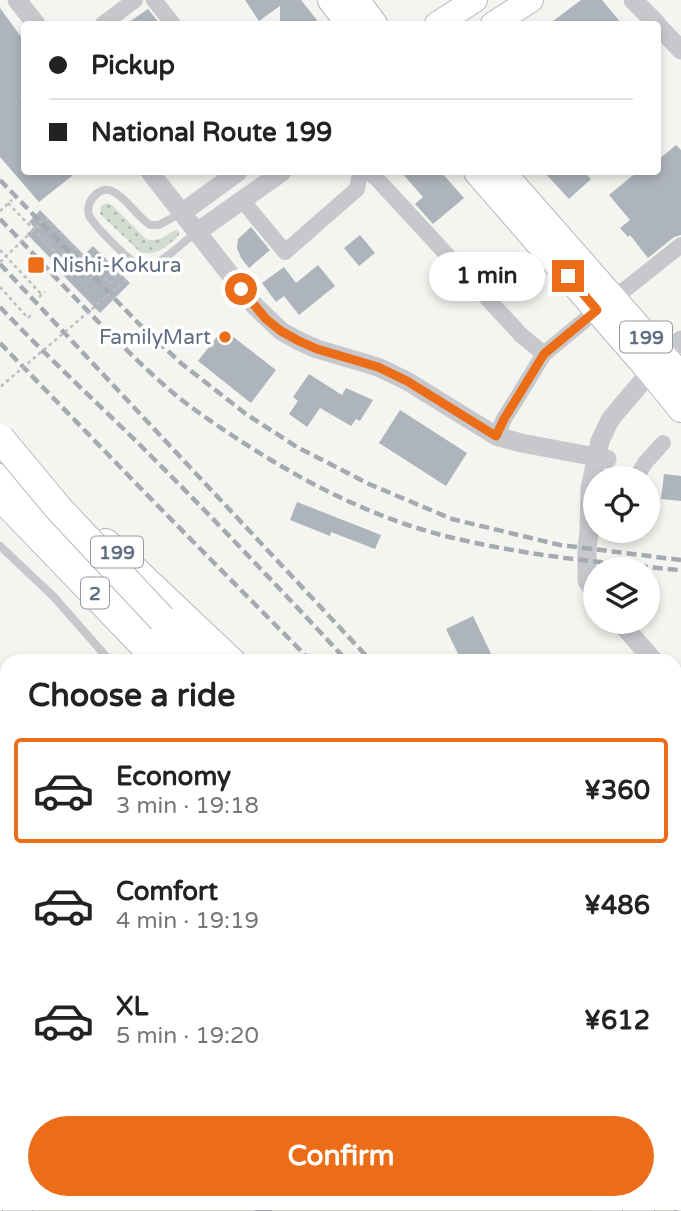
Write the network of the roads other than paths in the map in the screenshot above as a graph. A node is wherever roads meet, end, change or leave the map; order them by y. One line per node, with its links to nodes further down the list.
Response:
1 (17, 0): 9 (street)
2 (135, 0): 10 (street)
3 (154, 0): 11 (street)
4 (331, 0): 12 (highway)
5 (356, 0): 13 (highway)
6 (475, 0): 14 (main road)
7 (531, 0): 15 (main road)
8 (633, 0): 16 (street)
9 (34, 21)
10 (107, 21)
11 (171, 21)
12 (347, 21)
13 (372, 21)
14 (442, 21)
15 (498, 21)
16 (653, 21)
17 (661, 29): 18 (street)
18 (681, 50)
19 (152, 175): 27 (street)
20 (234, 175): 27 (street)
21 (278, 175): 26 (street)
22 (360, 175): 26 (street)
23 (372, 175): 31 (street)
24 (480, 175): 30 (highway, 199)
25 (504, 175): 30 (highway, 199)
26 (242, 200): 28 (street)
27 (183, 212): 28 (street); 28 (lane)
28 (197, 232): 34 (street)
29 (681, 245): 30 (street)
30 (604, 304): 31 (street); 32 (highway, 199)
31 (544, 354): 34 (street)
32 (671, 366): 33 (highway, 199); 37 (street)
33 (681, 409)
34 (496, 436): 39 (street)
35 (0, 440): 49 (highway, 2, bridge); 50 (highway, 199)
36 (663, 443): 38 (street)
37 (601, 466)
38 (643, 466)
39 (583, 468)
40 (0, 477): 48 (highway, 199)
41 (0, 496): 42 (highway, 2)
42 (29, 526): 46 (highway); 47 (highway, 2)
43 (0, 546): 45 (lane)
44 (630, 634): 51 (street)
45 (104, 654)
46 (136, 654)
47 (152, 654)
48 (175, 654)
49 (193, 654)
50 (225, 654)
51 (648, 654)

